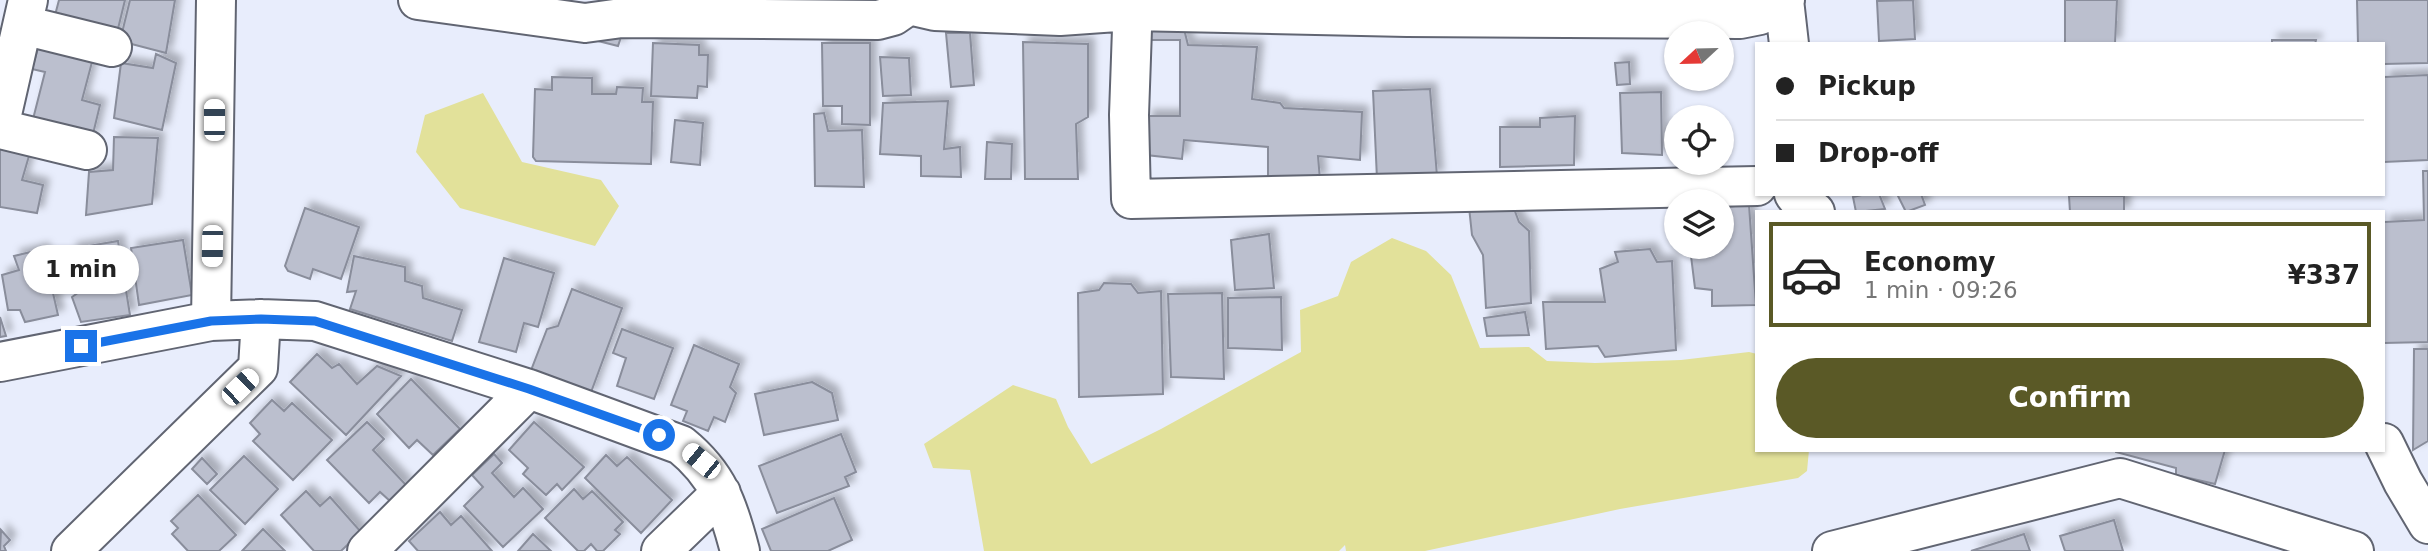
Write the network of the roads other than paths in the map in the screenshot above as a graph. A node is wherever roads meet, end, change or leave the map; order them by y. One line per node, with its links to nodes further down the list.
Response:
1 (216, 0): 17 (street)
2 (418, 0): 4 (street)
3 (1784, 0): 6 (street); 8 (street)
4 (906, 2): 5 (street)
5 (1132, 4): 6 (street); 13 (street)
6 (1407, 7)
7 (25, 13): 9 (street); 10 (street)
8 (1789, 42)
9 (112, 47)
10 (0, 123)
11 (0, 129): 12 (street)
12 (87, 150)
13 (1755, 186)
14 (1796, 196): 15 (street)
15 (1812, 210)
16 (261, 319): 17 (street); 19 (street); 23 (street)
17 (211, 321): 18 (street)
18 (0, 362)
19 (529, 389): 21 (street); 24 (street)
20 (2385, 445): 22 (street)
21 (721, 493): 25 (street); 26 (street)
22 (2428, 524)
23 (71, 551)
24 (367, 551)
25 (661, 551)
26 (740, 551)
27 (1832, 551): 28 (street)
28 (2354, 551)

